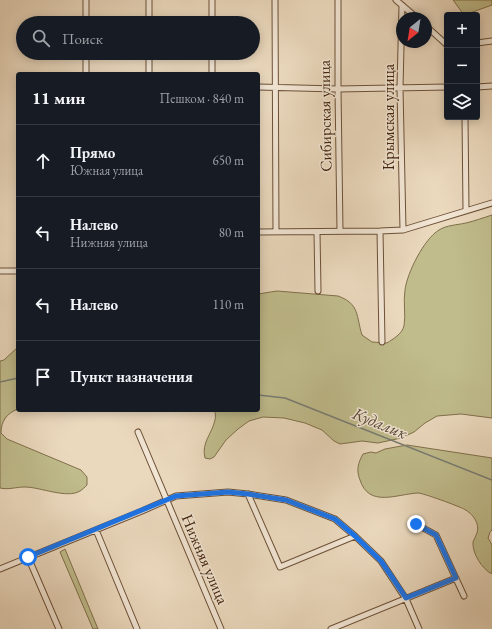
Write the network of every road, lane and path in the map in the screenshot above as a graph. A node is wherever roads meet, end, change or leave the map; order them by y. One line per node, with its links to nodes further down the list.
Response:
1 (86, 0): 9 (street)
2 (149, 0): 10 (street)
3 (212, 0): 11 (street)
4 (275, 0): 25 (street)
5 (338, 0): 28 (street, Сибирская улица)
6 (396, 0): 7 (street)
7 (402, 5): 8 (street); 27 (street, Крымская улица)
8 (410, 12)
9 (86, 16)
10 (149, 16)
11 (212, 16)
12 (432, 31): 14 (street)
13 (492, 41): 15 (street)
14 (444, 42)
15 (480, 43)
16 (86, 60): 19 (street)
17 (149, 60): 20 (street)
18 (212, 60): 21 (street)
19 (86, 72)
20 (149, 72)
21 (212, 72)
22 (480, 86): 23 (street)
23 (492, 86)
24 (260, 87): 25 (street)
25 (276, 87): 28 (street); 35 (street)
26 (444, 87): 27 (street)
27 (400, 88): 28 (street); 32 (street, Крымская улица)
28 (338, 89): 33 (street, Сибирская улица)
29 (465, 120): 31 (street)
30 (492, 202): 31 (street)
31 (466, 210): 32 (street)
32 (403, 230): 37 (street)
33 (340, 231): 36 (street); 37 (street)
34 (260, 232): 35 (street)
35 (276, 232): 36 (street)
36 (317, 232): 40 (street)
37 (380, 232): 41 (street)
38 (0, 271): 39 (street)
39 (16, 271)
40 (318, 290)
41 (382, 342)
42 (138, 432): 44 (street, Нижняя улица)
43 (248, 494): 44 (street); 47 (street); 47 (street)
44 (166, 500): 46 (street); 55 (street, Нижняя улица)
45 (416, 524): 50 (street)
46 (96, 530): 48 (street); 54 (street)
47 (355, 536): 52 (street)
48 (28, 557): 49 (street); 53 (street)
49 (0, 569)
50 (456, 578): 51 (street); 52 (street)
51 (464, 596)
52 (406, 598): 56 (street); 57 (street)
53 (59, 629)
54 (137, 629)
55 (221, 629)
56 (331, 629)
57 (419, 629)

